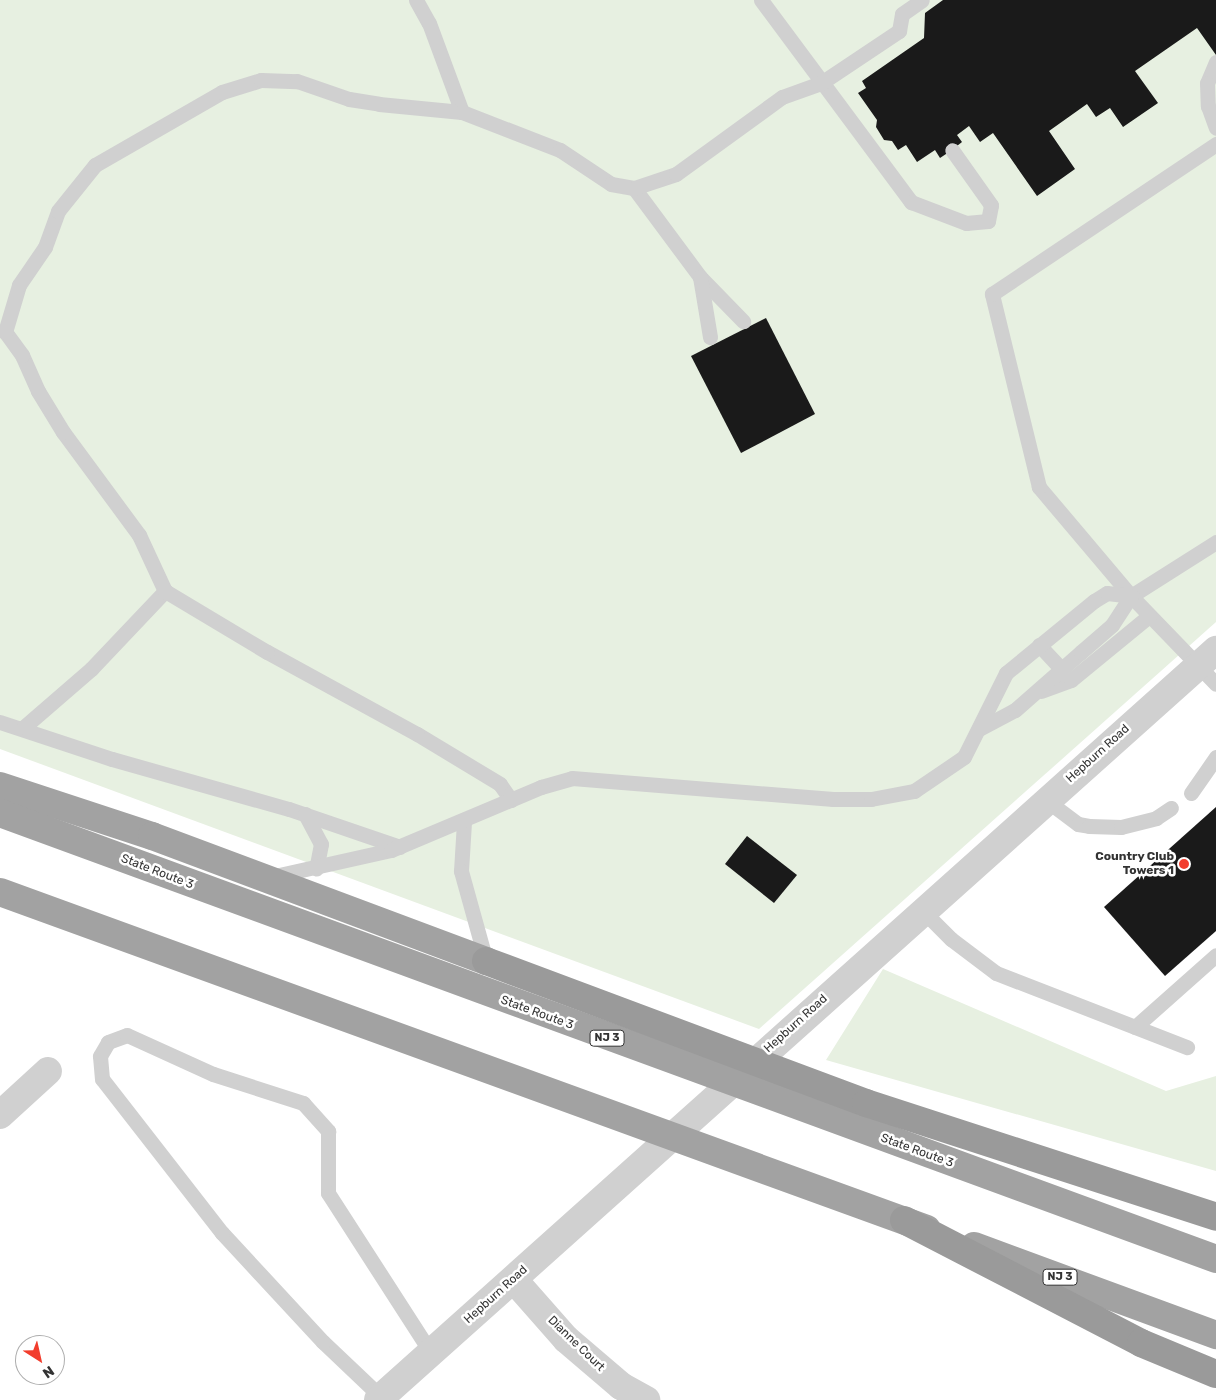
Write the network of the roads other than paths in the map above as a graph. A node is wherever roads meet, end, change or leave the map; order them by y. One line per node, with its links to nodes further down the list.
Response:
1 (416, 0): 6 (lane)
2 (761, 0): 5 (lane)
3 (922, 0): 5 (lane)
4 (1216, 62): 7 (lane)
5 (821, 83): 9 (lane); 10 (lane)
6 (462, 112): 10 (lane); 13 (lane)
7 (1216, 128)
8 (1216, 144): 17 (lane)
9 (952, 150)
10 (634, 188): 11 (lane)
11 (700, 277): 12 (lane); 14 (lane)
12 (743, 321)
13 (2, 332): 16 (lane)
14 (710, 337)
15 (1216, 542): 17 (lane)
16 (165, 591): 24 (lane); 29 (lane)
17 (1131, 596): 18 (lane); 19 (lane); 21 (lane)
18 (1149, 616): 20 (lane); 22 (lane)
19 (1039, 645): 21 (lane); 25 (lane)
20 (1211, 666): 30 (street, Hepburn Road)
21 (1061, 669): 22 (lane)
22 (1033, 694): 25 (lane)
23 (0, 722): 24 (lane)
24 (24, 727): 33 (lane)
25 (981, 728): 29 (lane)
26 (1216, 757): 28 (lane)
27 (0, 786): 37 (highway)
28 (1191, 793)
29 (511, 800): 34 (lane)
30 (1046, 800): 31 (lane); 39 (street, Hepburn Road)
31 (1171, 808)
32 (0, 813): 48 (highway, State Route 3 / NJ 3)
33 (305, 814): 35 (lane); 36 (lane)
34 (464, 822): 35 (lane); 41 (lane)
35 (400, 846): 36 (lane)
36 (316, 868): 37 (lane)
37 (264, 878): 41 (highway)
38 (0, 892): 47 (highway, NJ 3)
39 (924, 912): 42 (lane); 49 (street, Hepburn Road)
40 (1216, 955): 42 (lane)
41 (486, 961): 46 (highway)
42 (1135, 1027): 43 (lane)
43 (1186, 1047)
44 (48, 1072): 45 (street)
45 (0, 1115)
46 (1216, 1217)
47 (904, 1220): 50 (highway, NJ 3); 52 (highway)
48 (1216, 1259)
49 (514, 1280): 51 (street, Hepburn Road); 54 (street, Dianne Court)
50 (1216, 1334)
51 (431, 1353): 53 (street, Hepburn Road); 53 (lane)
52 (1216, 1374)
53 (380, 1398)
54 (646, 1400)

